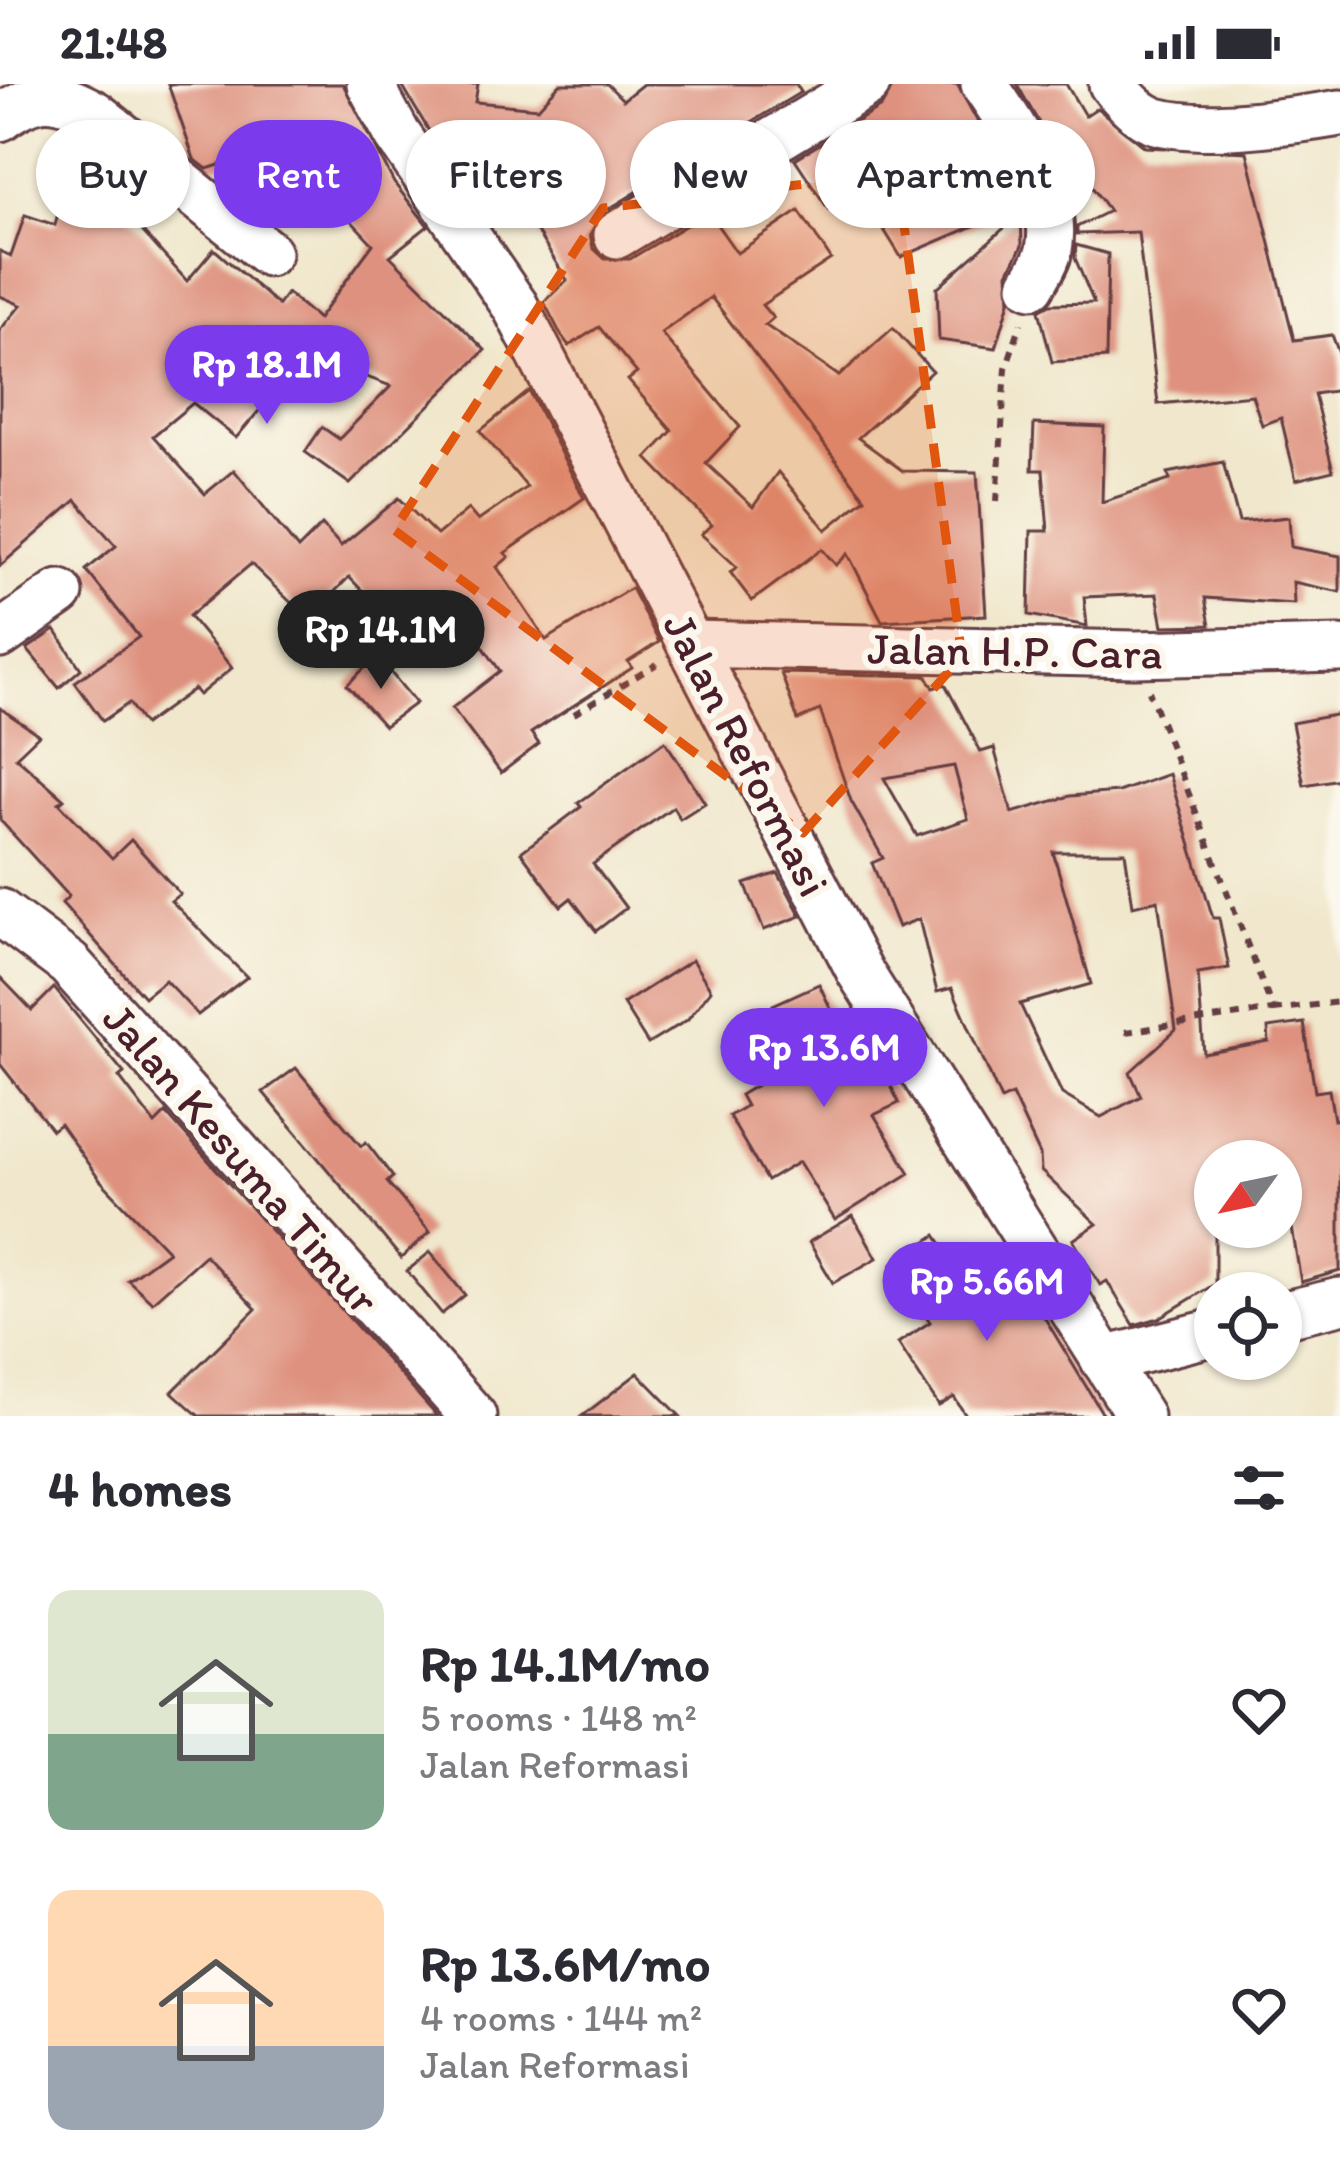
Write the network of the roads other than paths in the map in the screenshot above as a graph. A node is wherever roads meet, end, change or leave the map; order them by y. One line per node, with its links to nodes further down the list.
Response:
1 (370, 84): 12 (street, Jalan Reformasi)
2 (867, 84): 7 (street)
3 (985, 84): 9 (street)
4 (1112, 84): 5 (street)
5 (1340, 113)
6 (0, 118): 8 (street)
7 (617, 235)
8 (268, 253)
9 (1032, 285)
10 (60, 593): 11 (street)
11 (0, 635)
12 (691, 644): 13 (street, Jalan H.P. Cara); 18 (street, Jalan Reformasi)
13 (1340, 649)
14 (0, 912): 19 (street, Jalan Kesuma Timur)
15 (1340, 1300): 16 (street)
16 (1302, 1310)
17 (1194, 1337): 18 (street)
18 (1104, 1360): 20 (street, Jalan Reformasi)
19 (473, 1416)
20 (1140, 1416)

